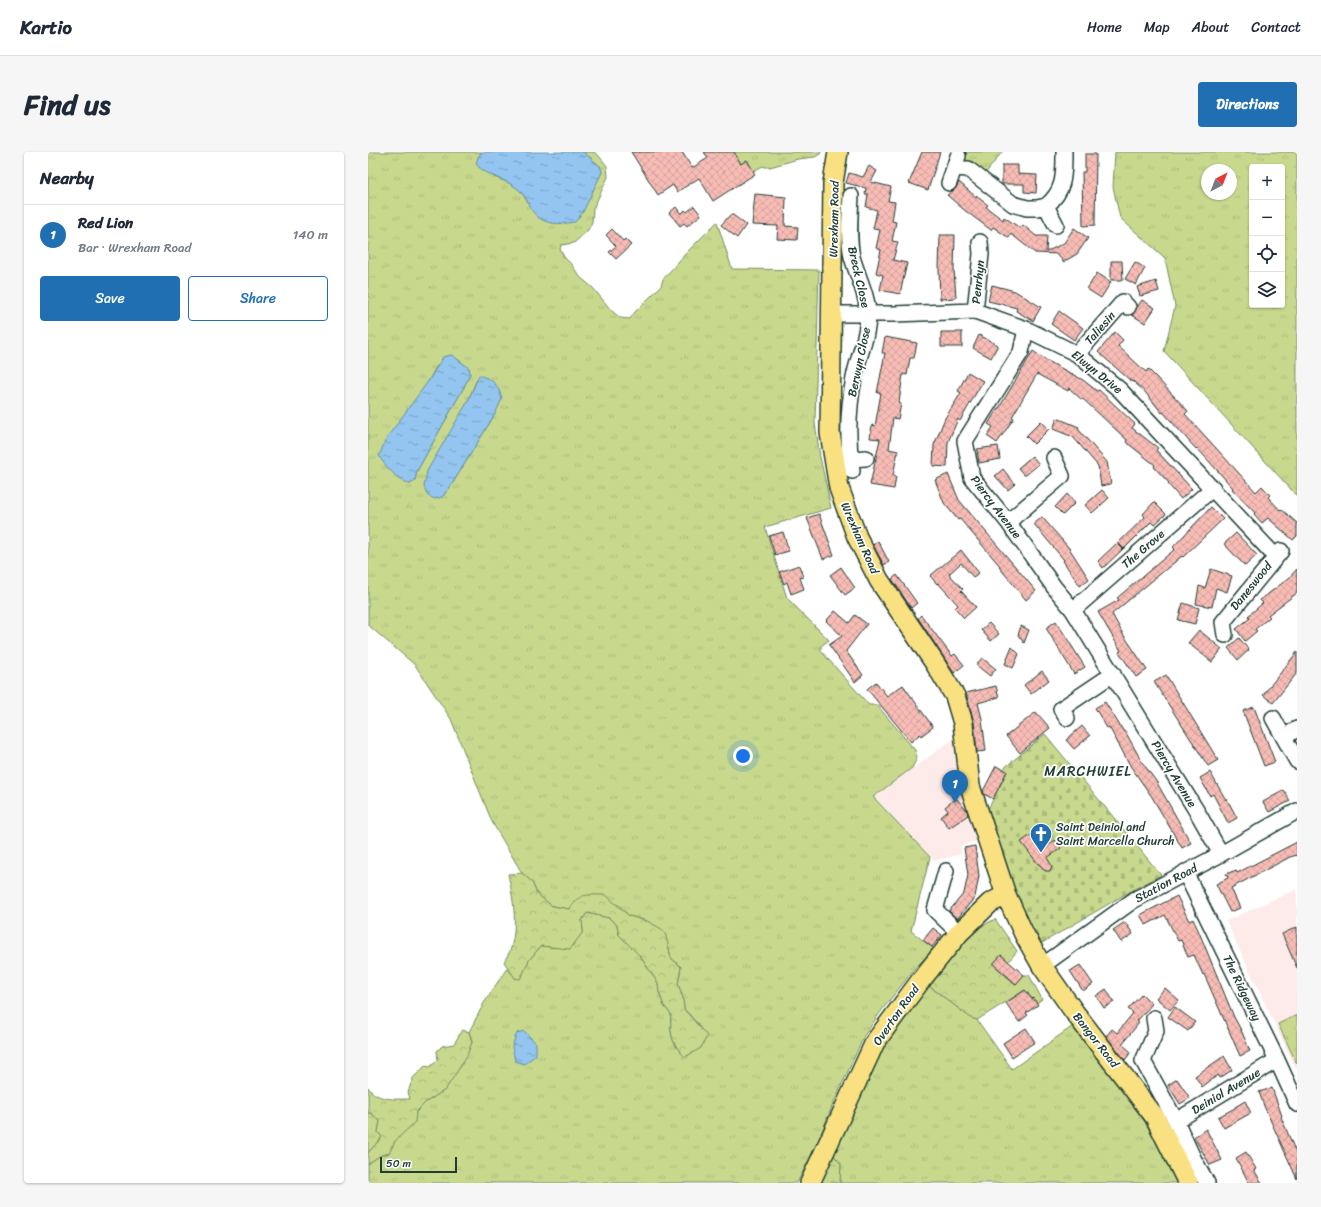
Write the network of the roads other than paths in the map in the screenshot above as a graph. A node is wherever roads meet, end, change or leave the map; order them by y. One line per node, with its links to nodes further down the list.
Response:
1 (838, 152): 10 (main road, Wrexham Road)
2 (1064, 152): 5 (street)
3 (949, 183): 5 (street)
4 (851, 196): 11 (street, Breck Close)
5 (1046, 206): 6 (street)
6 (1056, 225)
7 (984, 251): 9 (street, Penrhyn)
8 (1123, 302): 13 (street, Taliesin)
9 (975, 311): 11 (street, Elwyn Drive); 12 (street, Elwyn Drive)
10 (832, 314): 11 (street, Elwyn Drive); 31 (main road, Wrexham Road)
11 (868, 314): 14 (street, Berwyn Close)
12 (1026, 329): 13 (street, Elwyn Drive); 17 (street, Piercy Avenue)
13 (1077, 354): 16 (street, Elwyn Drive)
14 (866, 458)
15 (1054, 458): 17 (street)
16 (1212, 488): 18 (street, Elwyn Drive); 19 (street, The Grove)
17 (1008, 522): 19 (street, Piercy Avenue)
18 (1278, 553): 20 (street, Daneswood)
19 (1073, 610): 21 (street, Piercy Avenue)
20 (1221, 625)
21 (1113, 674): 22 (street); 28 (street, Piercy Avenue)
22 (1067, 718)
23 (1273, 718): 25 (street)
24 (1297, 729): 25 (street)
25 (1284, 737): 26 (street)
26 (1297, 761)
27 (1297, 811): 28 (street, Station Road)
28 (1221, 854): 30 (street, Station Road)
29 (946, 871): 32 (street)
30 (1185, 872): 33 (street, Station Road); 35 (street, The Ridgeway)
31 (1006, 895): 32 (main road, Overton Road); 33 (main road, Bangor Road)
32 (960, 932): 38 (main road, Overton Road)
33 (1042, 966): 39 (main road, Bangor Road)
34 (1154, 1018): 37 (street)
35 (1277, 1060): 36 (street, The Ridgeway); 37 (street, Deiniol Avenue)
36 (1297, 1104)
37 (1176, 1121): 40 (street)
38 (810, 1183)
39 (1188, 1183)
40 (1207, 1183)

